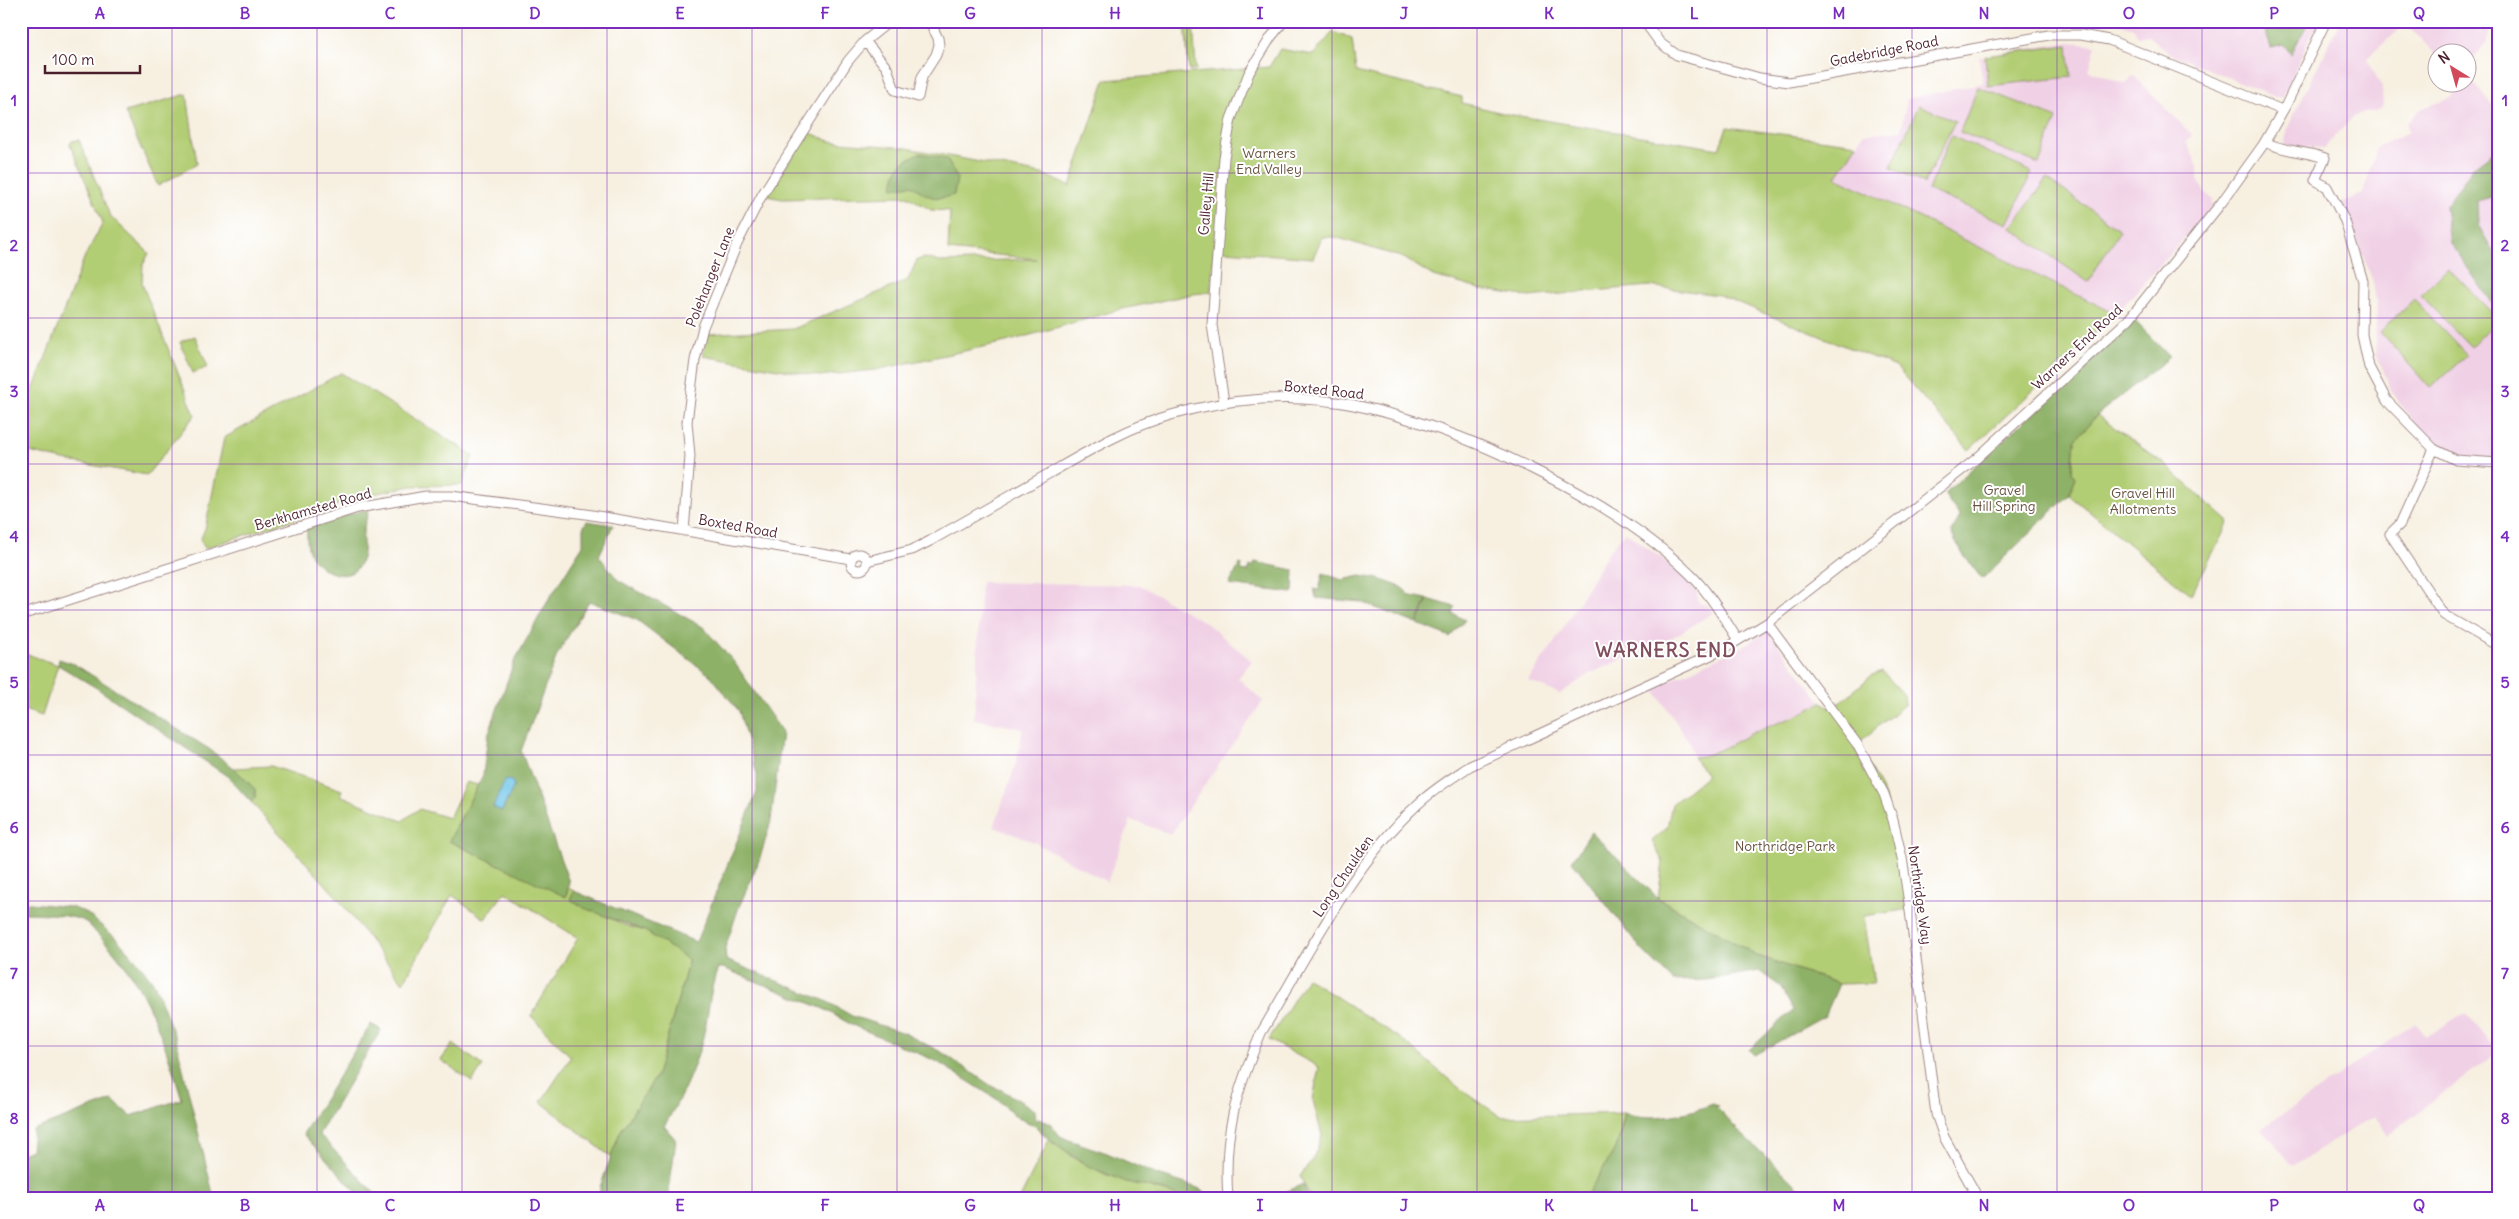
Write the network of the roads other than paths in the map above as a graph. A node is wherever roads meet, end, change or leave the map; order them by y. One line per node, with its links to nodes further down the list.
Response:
1 (890, 21): 6 (street, Polehanger Lane)
2 (929, 21): 6 (street)
3 (1284, 21): 9 (street, Galley Hill)
4 (1644, 21): 7 (street, Gadebridge Road)
5 (2326, 21): 7 (street, Warners End Road)
6 (865, 41): 13 (street, Polehanger Lane)
7 (2282, 110): 8 (street, Warners End Road)
8 (2265, 142): 10 (street); 15 (street, Warners End Road)
9 (1224, 402): 13 (street, Boxted Road); 16 (street, Boxted Road)
10 (2434, 449): 11 (street); 17 (street)
11 (2498, 463)
12 (621, 519): 13 (street, Boxted Road); 14 (street, Berkhamsted Road)
13 (684, 531)
14 (21, 615)
15 (1767, 623): 16 (street, Long Chaulden); 19 (street, Northridge Way)
16 (1738, 640): 18 (street, Long Chaulden)
17 (2498, 646)
18 (1228, 1198)
19 (1978, 1198)

